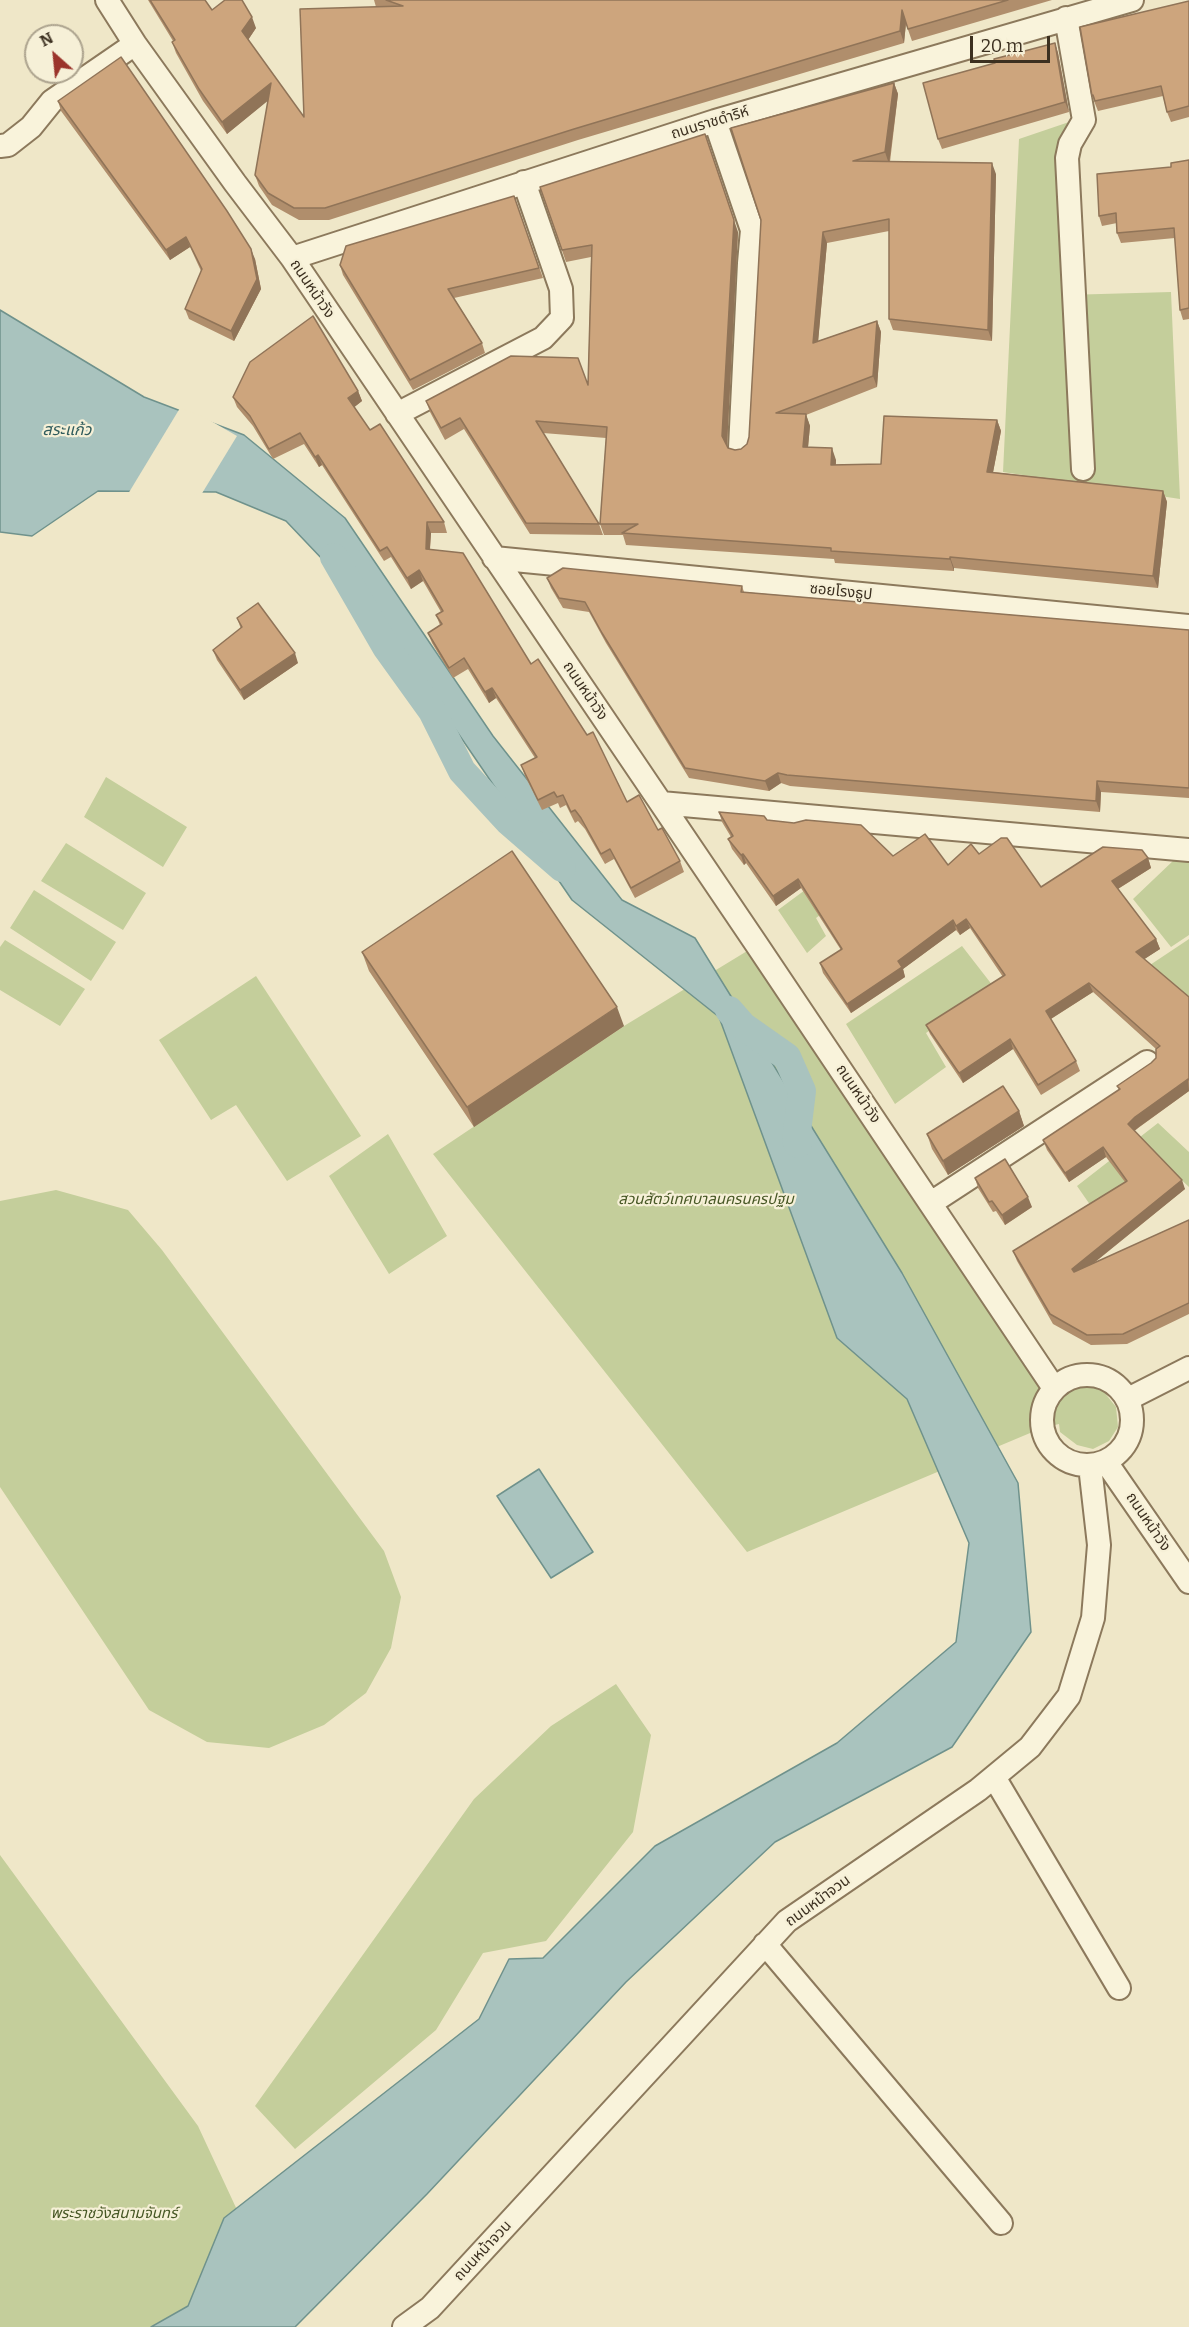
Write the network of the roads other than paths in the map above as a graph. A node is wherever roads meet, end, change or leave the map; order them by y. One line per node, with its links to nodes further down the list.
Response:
1 (107, 0): 4 (street, ถนนหน้าวัง)
2 (1132, 0): 3 (street, ถนนราชดำริห์)
3 (1066, 18): 5 (street, ถนนราชดำริห์); 11 (street)
4 (135, 44): 6 (street); 8 (street, ถนนหน้าวัง)
5 (715, 121): 7 (street, ถนนราชดำริห์); 10 (street)
6 (0, 146)
7 (524, 182): 8 (street, ถนนราชดำริห์); 9 (street)
8 (292, 258): 9 (street, ถนนหน้าวัง)
9 (397, 414): 12 (street, ถนนหน้าวัง)
10 (740, 448)
11 (1083, 469)
12 (494, 558): 13 (street, ซอยโรงธูป); 14 (street, ถนนหน้าวัง)
13 (1189, 626)
14 (661, 803): 15 (street); 17 (street, ถนนหน้าวัง)
15 (1189, 850)
16 (1147, 1062): 17 (street)
17 (932, 1203): 19 (street, ถนนหน้าวัง)
18 (1189, 1368): 20 (street)
19 (1054, 1388): 20 (street); 21 (street)
20 (1128, 1399): 21 (street)
21 (1098, 1464): 22 (street, ถนนหน้าวัง); 23 (street, ถนนหน้าจวน)
22 (1189, 1582)
23 (994, 1777): 24 (street, ถนนหน้าจวน); 25 (street)
24 (765, 1944): 26 (street); 27 (street, ถนนหน้าจวน)
25 (1119, 1988)
26 (1001, 2223)
27 (404, 2327)

